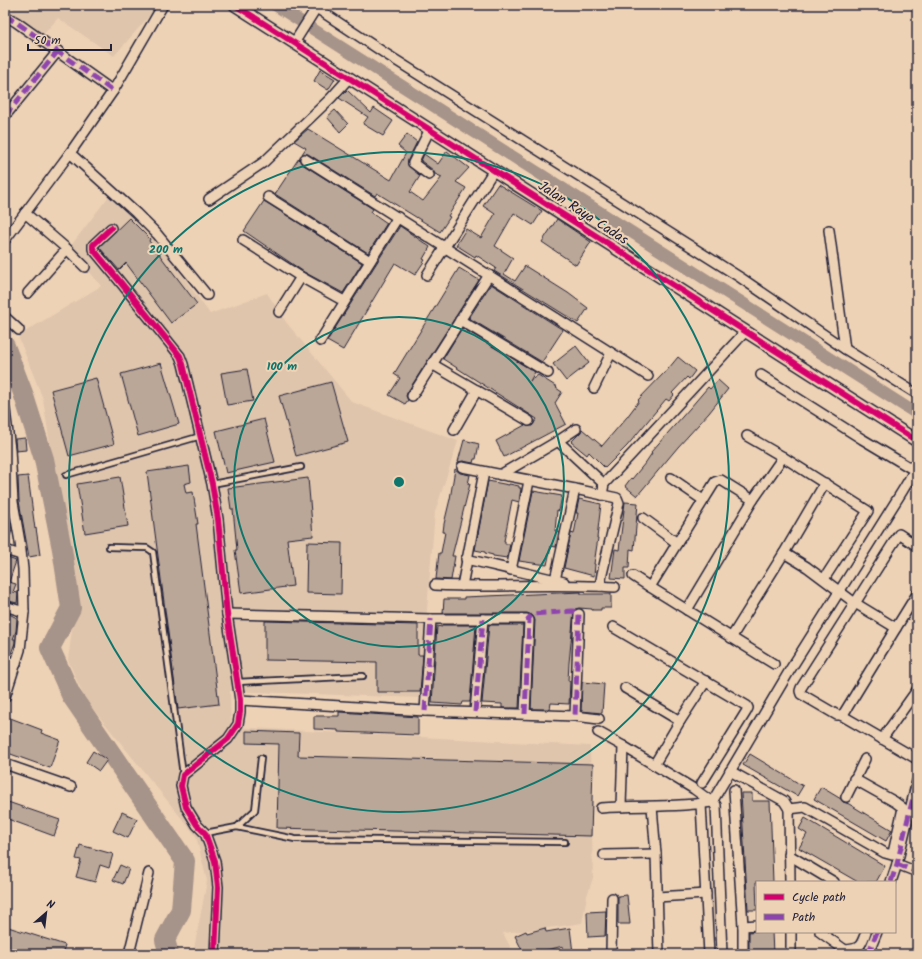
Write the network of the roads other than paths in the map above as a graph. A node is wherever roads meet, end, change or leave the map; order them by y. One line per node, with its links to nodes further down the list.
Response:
1 (163, 5): 8 (street)
2 (235, 5): 5 (street, Jalan Raya Cadas)
3 (315, 7): 5 (street); 39 (street)
4 (5, 16): 6 (street)
5 (295, 41): 7 (street, Jalan Raya Cadas)
6 (58, 52): 8 (street); 9 (street)
7 (349, 78): 10 (street, Jalan Raya Cadas); 16 (street)
8 (113, 91): 11 (street)
9 (5, 116)
10 (430, 129): 13 (street, Jalan Raya Cadas); 14 (street)
11 (70, 153): 17 (street); 31 (street)
12 (305, 159): 18 (street)
13 (494, 170): 23 (street); 37 (street, Jalan Raya Cadas)
14 (429, 175)
15 (268, 198): 25 (street)
16 (209, 199)
17 (25, 213): 21 (street); 24 (street)
18 (398, 217): 23 (street); 25 (street)
19 (111, 228): 53 (street)
20 (829, 230): 39 (street)
21 (5, 240)
22 (243, 240): 29 (street)
23 (444, 247): 27 (street); 28 (street)
24 (67, 249): 26 (street); 30 (street)
25 (370, 260): 32 (street)
26 (85, 267)
27 (427, 275)
28 (489, 275): 35 (street); 40 (street)
29 (301, 277): 32 (street); 33 (street)
30 (28, 293)
31 (207, 295)
32 (344, 301): 38 (street)
33 (279, 312)
34 (5, 317): 36 (street)
35 (460, 320): 41 (street); 42 (street)
36 (19, 330)
37 (745, 332): 56 (street, Jalan Raya Cadas); 69 (street)
38 (320, 341)
39 (845, 349): 47 (street)
40 (611, 353): 44 (street); 45 (street)
41 (432, 364): 46 (street); 48 (street)
42 (548, 373)
43 (761, 375): 61 (street)
44 (648, 376)
45 (594, 388)
46 (476, 390): 50 (street); 52 (street)
47 (917, 394)
48 (412, 396)
49 (5, 410): 57 (street)
50 (529, 421)
51 (576, 428): 55 (street)
52 (454, 430)
53 (201, 436): 63 (lane); 68 (street)
54 (747, 436): 58 (street)
55 (558, 441): 64 (street); 69 (street)
56 (917, 442)
57 (7, 449): 74 (street)
58 (782, 457): 67 (street); 73 (street)
59 (302, 467): 68 (lane)
60 (462, 467): 62 (street)
61 (916, 468): 93 (street)
62 (484, 472): 64 (street); 82 (street)
63 (66, 475)
64 (500, 475): 66 (street)
65 (671, 478): 72 (street)
66 (529, 481): 70 (street); 83 (street)
67 (825, 483): 80 (street); 85 (street)
68 (212, 484): 99 (street)
69 (604, 484): 71 (street)
70 (575, 489): 71 (street); 86 (street)
71 (602, 494): 90 (street)
72 (703, 500): 73 (street); 76 (street)
73 (753, 500): 97 (street)
74 (9, 501): 81 (street)
75 (643, 518): 76 (street)
76 (677, 543): 92 (street)
77 (917, 546): 95 (street)
78 (108, 547): 132 (lane)
79 (5, 550): 81 (street)
80 (784, 553): 85 (street); 105 (street)
81 (21, 555): 98 (street)
82 (466, 558): 83 (street); 89 (street)
83 (511, 570): 86 (street)
84 (633, 576): 92 (street)
85 (824, 579): 93 (street)
86 (554, 580): 88 (street)
87 (435, 585): 89 (street)
88 (576, 585): 89 (street); 90 (street)
89 (462, 586)
90 (600, 586): 91 (street)
91 (615, 587)
92 (650, 587): 97 (street)
93 (839, 592): 95 (street); 131 (street)
94 (917, 594): 104 (street)
95 (855, 603): 104 (street); 119 (street)
96 (5, 606): 98 (street)
97 (687, 610): 105 (street)
98 (24, 612): 107 (street)
99 (228, 614): 101 (street); 111 (street)
100 (579, 614): 120 (street)
101 (432, 619): 102 (street); 116 (street)
102 (483, 619): 117 (street); 118 (street)
103 (613, 627): 110 (street)
104 (896, 628): 119 (street)
105 (731, 638): 108 (street)
106 (5, 660): 107 (street)
107 (16, 664): 114 (street)
108 (774, 664)
109 (363, 676): 111 (lane)
110 (706, 681): 122 (street); 135 (street)
111 (237, 682): 115 (street)
112 (624, 688): 122 (street)
113 (916, 693): 124 (street)
114 (5, 697)
115 (240, 700): 116 (street); 132 (street)
116 (425, 711): 117 (street)
117 (475, 712): 118 (street)
118 (525, 714): 120 (street)
119 (841, 715): 124 (street)
120 (575, 716): 121 (street)
121 (599, 719)
122 (680, 721): 130 (street)
123 (598, 732): 125 (street)
124 (882, 739): 128 (street)
125 (623, 746): 130 (street); 141 (street)
126 (261, 758): 145 (lane)
127 (865, 759): 133 (street)
128 (917, 759)
129 (5, 764): 136 (street)
130 (654, 765): 139 (street)
131 (730, 771): 139 (street); 144 (street)
132 (183, 775): 146 (street)
133 (854, 779): 138 (street); 144 (street)
134 (917, 781): 151 (street)
135 (702, 783)
136 (71, 787)
137 (734, 790): 161 (street)
138 (846, 796)
139 (712, 802): 140 (street); 172 (street)
140 (700, 804): 142 (street); 157 (street)
141 (621, 806): 142 (street); 143 (street)
142 (652, 807): 148 (street)
143 (601, 808)
144 (788, 809): 150 (street)
145 (236, 827): 146 (lane); 147 (lane)
146 (205, 833): 168 (street)
147 (565, 842)
148 (656, 854): 149 (street); 158 (street)
149 (604, 855)
150 (789, 855): 154 (street); 155 (street)
151 (897, 864): 152 (street); 156 (street)
152 (917, 872)
153 (149, 873): 167 (street)
154 (790, 881)
155 (832, 881)
156 (891, 881)
157 (706, 894): 158 (street); 171 (street)
158 (657, 897): 170 (street)
159 (612, 898): 169 (street)
160 (756, 925): 161 (street)
161 (743, 926): 173 (street)
162 (791, 933): 174 (street)
163 (821, 933): 166 (street)
164 (866, 933): 166 (street)
165 (877, 933): 175 (street)
166 (845, 952)
167 (129, 954)
168 (215, 954)
169 (611, 954)
170 (659, 954)
171 (709, 954)
172 (722, 954)
173 (743, 954)
174 (791, 954)
175 (868, 954)

